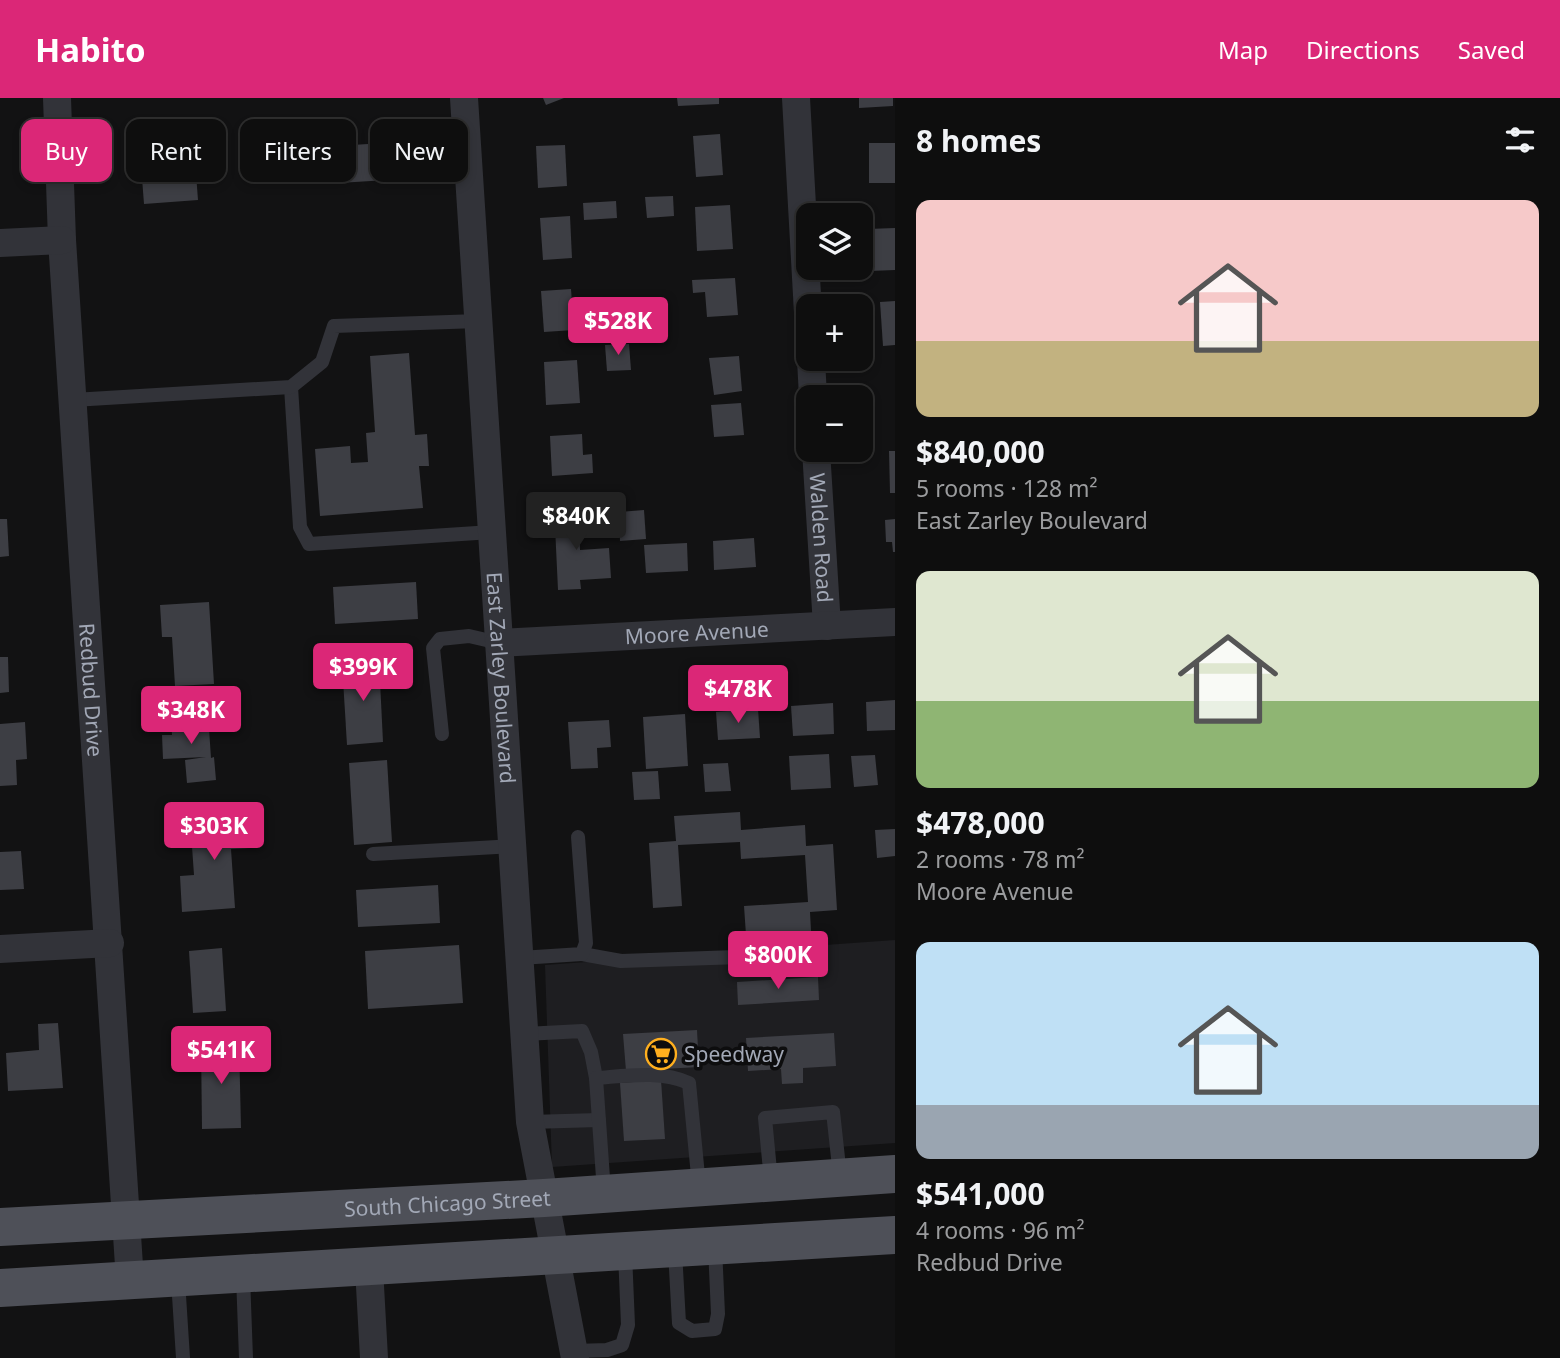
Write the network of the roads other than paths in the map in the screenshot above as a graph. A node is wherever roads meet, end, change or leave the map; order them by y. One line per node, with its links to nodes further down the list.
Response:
1 (57, 98): 4 (street, Redbud Drive)
2 (464, 98): 7 (street, East Zarley Boulevard)
3 (796, 98): 6 (street)
4 (62, 240): 5 (street); 9 (street, Redbud Drive)
5 (0, 243)
6 (807, 294)
7 (478, 321): 8 (lane); 11 (street, East Zarley Boulevard)
8 (291, 387): 9 (lane); 11 (lane)
9 (73, 400): 19 (street, Redbud Drive)
10 (817, 462): 13 (street, Walden Road)
11 (492, 532): 14 (street, East Zarley Boulevard)
12 (895, 622): 13 (street, Moore Avenue)
13 (827, 626): 14 (street, Moore Avenue)
14 (499, 643): 15 (lane); 17 (street, East Zarley Boulevard)
15 (442, 734)
16 (578, 837): 21 (lane)
17 (513, 846): 18 (lane); 23 (street, East Zarley Boulevard)
18 (373, 855)
19 (110, 943): 20 (street); 34 (street, Redbud Drive)
20 (0, 949)
21 (582, 954): 22 (lane); 23 (lane)
22 (797, 955)
23 (520, 958): 24 (street, East Zarley Boulevard)
24 (525, 1034): 25 (lane); 27 (street, East Zarley Boulevard)
25 (596, 1078): 26 (lane); 31 (lane)
26 (599, 1120): 27 (lane); 32 (lane)
27 (530, 1122): 33 (street, East Zarley Boulevard)
28 (895, 1174): 29 (main road, South Chicago Street)
29 (841, 1178): 30 (main road, South Chicago Street); 30 (lane)
30 (771, 1183): 31 (main road, South Chicago Street)
31 (699, 1188): 32 (main road, South Chicago Street)
32 (604, 1194): 33 (main road, South Chicago Street)
33 (544, 1198): 34 (main road, South Chicago Street); 40 (street, East Zarley Boulevard)
34 (127, 1220): 35 (main road, South Chicago Street); 44 (street, Redbud Drive)
35 (0, 1227)
36 (895, 1236): 37 (main road)
37 (715, 1247): 38 (main road); 38 (lane)
38 (675, 1250): 39 (main road)
39 (625, 1253): 40 (main road); 46 (lane)
40 (554, 1257): 41 (main road); 46 (street, East Zarley Boulevard)
41 (369, 1268): 42 (main road); 49 (street)
42 (243, 1275): 43 (main road); 48 (lane)
43 (178, 1279): 44 (main road); 47 (lane)
44 (130, 1281): 45 (main road)
45 (0, 1288)
46 (575, 1354)
47 (183, 1358)
48 (246, 1358)
49 (374, 1358)

